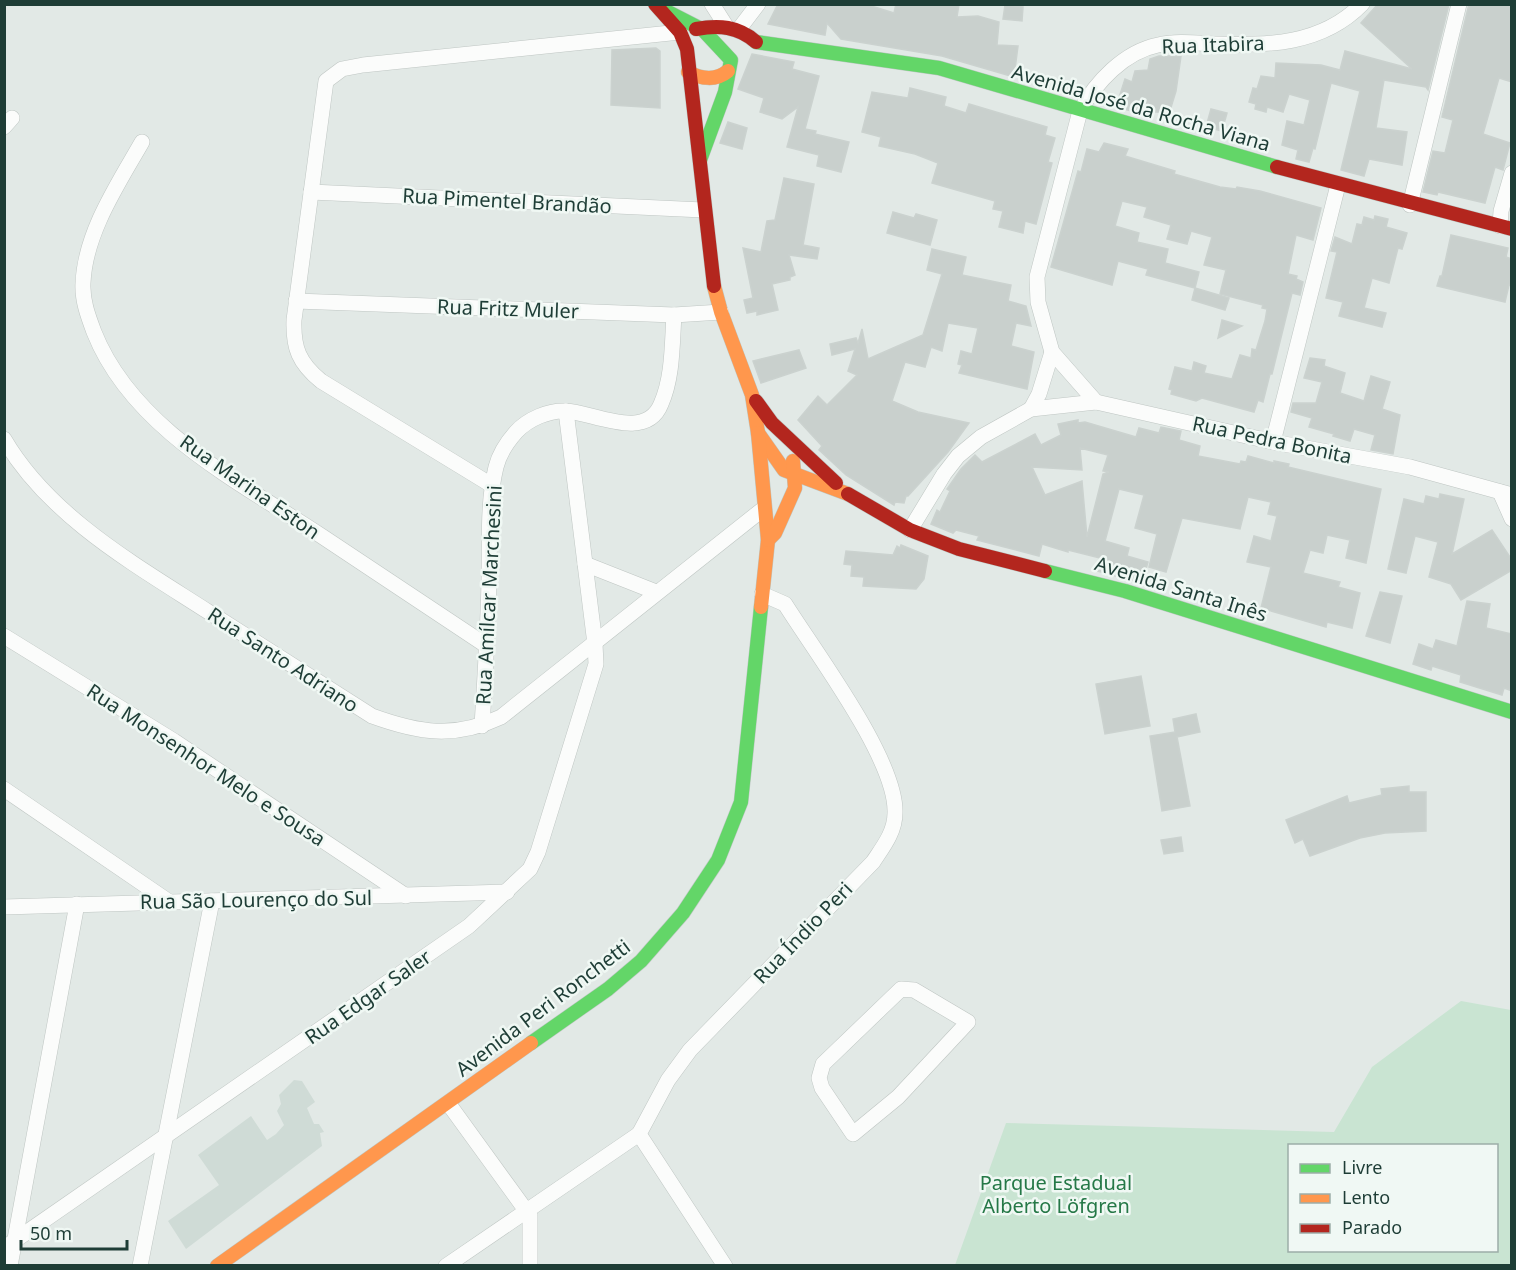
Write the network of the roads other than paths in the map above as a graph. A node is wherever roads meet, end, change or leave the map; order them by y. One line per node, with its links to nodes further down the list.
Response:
1 (712, 4): 7 (street)
2 (758, 4): 7 (street)
3 (1362, 4): 12 (street, Rua Itabira)
4 (1459, 4): 18 (street)
5 (657, 7): 6 (main road, Avenida Santa Inês); 8 (main road, Avenida Santa Inês)
6 (699, 28): 7 (main road); 8 (main road); 10 (main road, Avenida Santa Inês)
7 (733, 28): 9 (main road)
8 (680, 32): 11 (main road, Avenida Santa Inês); 17 (street)
9 (756, 42): 10 (main road); 12 (main road, Avenida José da Rocha Viana)
10 (729, 66): 11 (main road); 14 (main road, Avenida Santa Inês)
11 (688, 72): 14 (main road, Avenida Santa Inês)
12 (1080, 111): 16 (main road, Avenida José da Rocha Viana); 24 (street, Rua Itabira)
13 (142, 142): 47 (street, Rua Marina Eston)
14 (700, 160): 19 (main road, Avenida Santa Inês)
15 (1512, 172): 20 (street)
16 (1338, 185): 18 (main road, Avenida José da Rocha Viana); 32 (street)
17 (311, 192): 19 (street, Rua Pimentel Brandão); 21 (street)
18 (1410, 205): 20 (main road, Avenida José da Rocha Viana)
19 (702, 210): 22 (main road, Avenida Santa Inês)
20 (1506, 228)
21 (296, 301): 23 (street, Rua Fritz Muler); 35 (street)
22 (721, 312): 23 (street, Rua Fritz Muler); 25 (main road, Avenida Santa Inês)
23 (674, 315): 28 (street, Rua Amílcar Marchesini)
24 (1052, 352): 26 (street); 27 (street)
25 (752, 395): 29 (main road, Avenida Santa Inês); 30 (main road, Avenida Santa Inês)
26 (1095, 402): 27 (street, Rua Pedra Bonita); 32 (street, Rua Pedra Bonita)
27 (1031, 409): 40 (street)
28 (566, 411): 35 (street, Rua Amílcar Marchesini); 42 (street, Rua Edgar Saler)
29 (772, 423): 33 (main road, Avenida Santa Inês); 34 (main road)
30 (758, 433): 34 (main road, Avenida Santa Inês); 38 (main road)
31 (4, 439): 49 (street, Rua Santo Adriano)
32 (1273, 442): 37 (street, Rua Pedra Bonita)
33 (816, 464): 34 (main road); 36 (main road, Avenida Santa Inês)
34 (790, 468): 36 (main road, Avenida Santa Inês); 38 (main road); 41 (main road)
35 (493, 486): 47 (street, Rua Amílcar Marchesini)
36 (845, 492): 40 (main road, Avenida Santa Inês)
37 (1506, 493): 39 (street)
38 (763, 509): 41 (main road); 43 (street, Rua Santo Adriano)
39 (1512, 519)
40 (910, 530): 48 (main road, Avenida Santa Inês)
41 (768, 540): 44 (main road, Avenida Peri Ronchetti)
42 (585, 564): 43 (street); 46 (street, Rua Edgar Saler)
43 (656, 592): 46 (street, Rua Santo Adriano)
44 (762, 594): 57 (main road, Avenida Peri Ronchetti); 58 (street, Rua Índio Peri)
45 (4, 636): 52 (street, Rua Monsenhor Melo e Sousa)
46 (595, 644): 49 (street, Rua Santo Adriano); 51 (street, Rua Edgar Saler)
47 (487, 646): 49 (street, Rua Amílcar Marchesini)
48 (1512, 712)
49 (482, 726)
50 (4, 789): 53 (street)
51 (507, 892): 52 (street, Rua São Lourenço do Sul); 60 (street, Rua Edgar Saler)
52 (406, 896): 54 (street, Rua São Lourenço do Sul)
53 (168, 901): 54 (street, Rua São Lourenço do Sul); 55 (street, Rua São Lourenço do Sul)
54 (212, 901): 60 (street)
55 (77, 904): 56 (street, Rua São Lourenço do Sul); 62 (street)
56 (4, 907)
57 (448, 1103): 61 (street); 63 (main road, Avenida Peri Ronchetti)
58 (639, 1134): 61 (street); 68 (street)
59 (853, 1134): 59 (street)
60 (164, 1140): 62 (street, Rua Edgar Saler); 65 (street)
61 (526, 1209): 66 (street); 67 (street)
62 (10, 1244): 64 (street)
63 (220, 1265)
64 (10, 1266)
65 (140, 1266)
66 (446, 1266)
67 (531, 1266)
68 (725, 1266)

